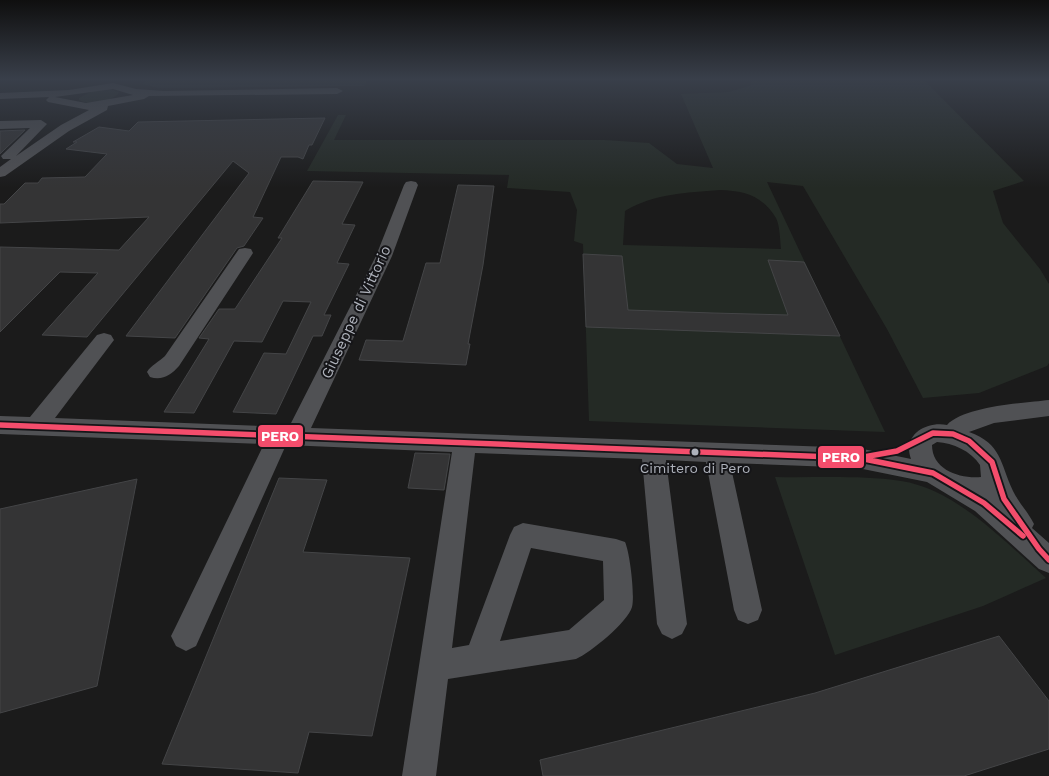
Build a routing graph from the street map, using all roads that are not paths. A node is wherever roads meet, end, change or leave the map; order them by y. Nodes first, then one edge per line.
1 (74, 115) edge
2 (85, 115) edge
3 (0, 125) edge
4 (66, 128) junction
5 (0, 164) edge
6 (0, 173) edge
7 (411, 185) dead end
8 (246, 253) dead end
9 (104, 340) dead end
10 (156, 372) dead end
11 (1049, 408) edge
12 (993, 415) junction
13 (0, 424) edge
14 (36, 426) junction
15 (953, 434) junction
16 (288, 436) junction
17 (921, 441) junction
18 (465, 443) junction
19 (653, 450) junction
20 (716, 453) junction
21 (858, 458) junction
22 (991, 465) junction
23 (943, 478) junction
24 (1044, 554) edge
25 (748, 610) dead end
26 (672, 624) dead end
27 (186, 636) dead end
28 (479, 658) junction
29 (434, 666) junction
30 (419, 776) edge

1 - 4 street
2 - 4 street
3 - 5 street
4 - 6 street
7 - 16 street, Giuseppe di Vittorio
8 - 10 street
9 - 14 street
11 - 12 street
12 - 15 street
12 - 22 street
13 - 14 street
14 - 16 street
15 - 17 street
15 - 22 street
16 - 18 street
16 - 27 street, Giuseppe di Vittorio
17 - 21 street
17 - 23 street
18 - 19 street
18 - 29 street
19 - 20 street
19 - 26 street
20 - 21 street
20 - 25 street
21 - 23 street
22 - 23 street
22 - 24 street
23 - 24 street
28 - 28 street
28 - 29 street
29 - 30 street

